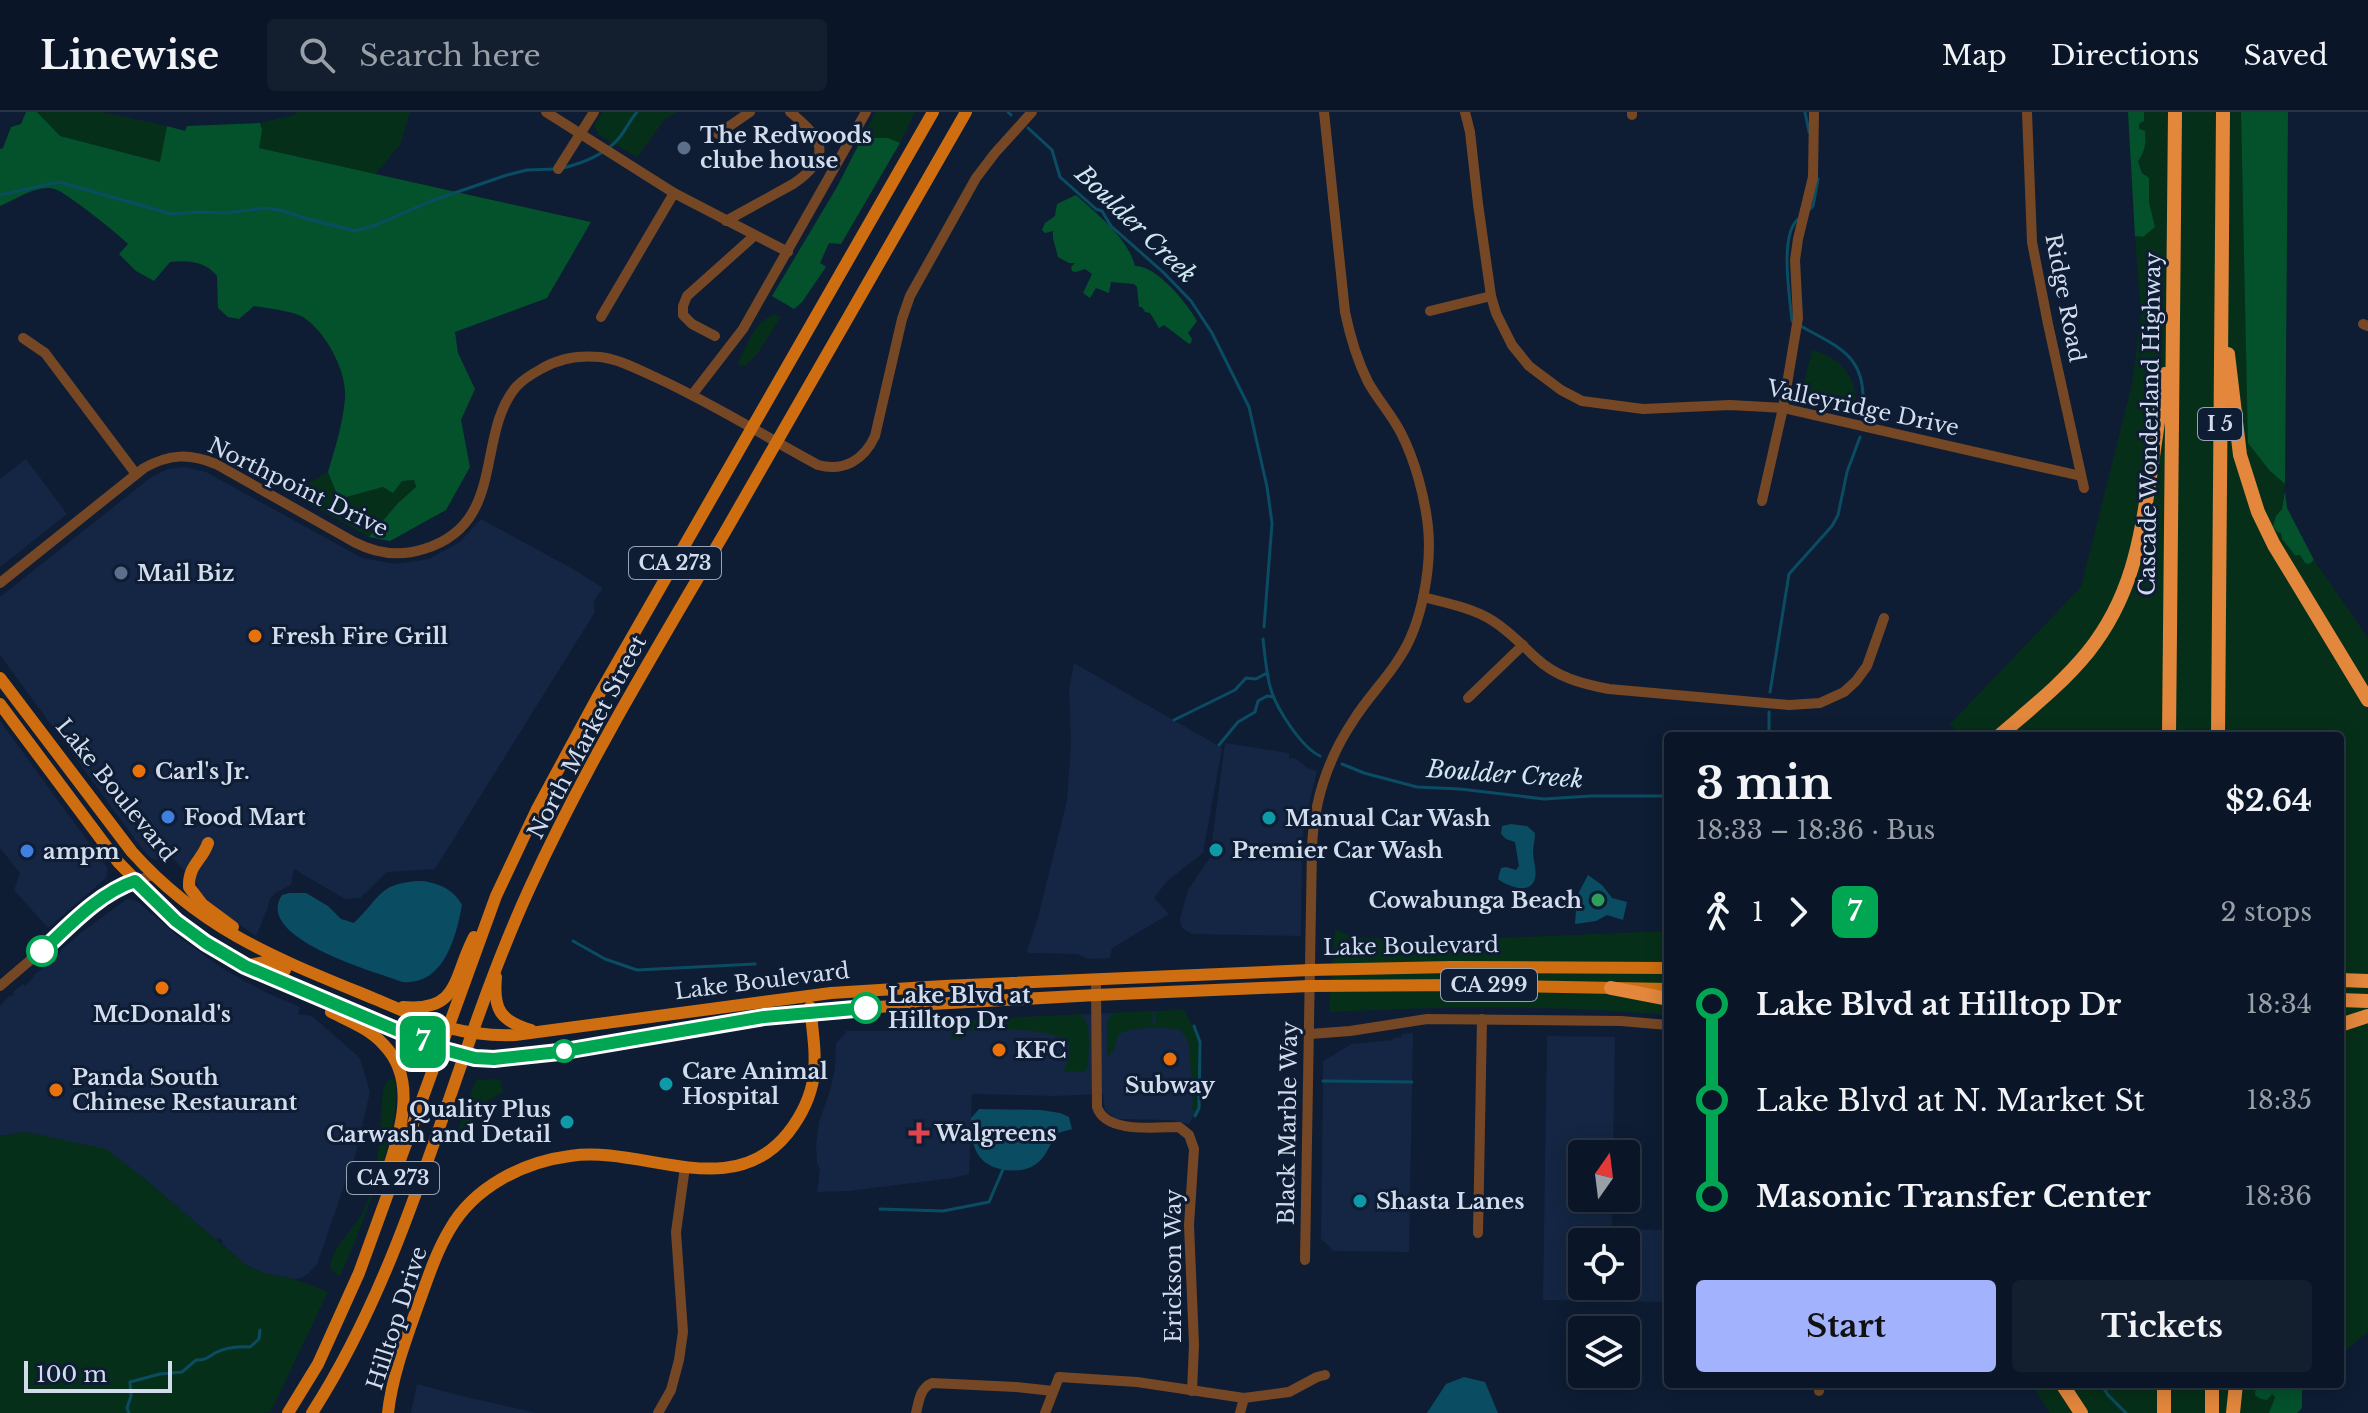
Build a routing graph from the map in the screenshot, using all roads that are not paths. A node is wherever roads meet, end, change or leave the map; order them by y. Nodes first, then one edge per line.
1 (546, 112) edge
2 (594, 112) edge
3 (750, 112) edge
4 (790, 112) edge
5 (866, 112) edge
6 (933, 112) edge
7 (966, 112) edge
8 (1032, 112) edge
9 (1324, 112) edge
10 (1465, 112) edge
11 (1814, 112) edge
12 (2027, 112) edge
13 (2175, 112) edge
14 (2223, 112) edge
15 (718, 134) dead end
16 (581, 135) junction
17 (558, 169) dead end
18 (674, 193) junction
19 (726, 221) junction
20 (754, 236) junction
21 (788, 252) junction
22 (1491, 296) junction
23 (2221, 304) junction
24 (1430, 311) dead end
25 (601, 317) dead end
26 (2172, 322) junction
27 (715, 336) dead end
28 (27, 340) dead end
29 (692, 395) junction
30 (1783, 408) junction
31 (751, 428) junction
32 (777, 442) junction
33 (136, 474) junction
34 (2081, 476) junction
35 (2084, 488) dead end
36 (1762, 501) dead end
37 (0, 583) edge
38 (1423, 597) junction
39 (1884, 618) dead end
40 (1523, 645) junction
41 (0, 678) edge
42 (0, 691) edge
43 (1468, 698) dead end
44 (2368, 700) edge
45 (0, 704) edge
46 (31, 719) junction
47 (2004, 732) edge
48 (2169, 732) edge
49 (2218, 732) edge
50 (24, 736) junction
51 (61, 760) junction
52 (57, 781) junction
53 (104, 817) junction
54 (208, 843) dead end
55 (153, 875) junction
56 (135, 881) junction
57 (496, 896) junction
58 (244, 942) junction
59 (498, 962) junction
60 (245, 966) junction
61 (1664, 968) edge
62 (1310, 970) junction
63 (1096, 979) junction
64 (2344, 980) edge
65 (2368, 981) edge
66 (287, 985) junction
67 (0, 986) edge
68 (1309, 986) junction
69 (345, 987) junction
70 (1611, 988) junction
71 (1664, 989) edge
72 (1096, 995) junction
73 (808, 996) junction
74 (373, 998) junction
75 (1664, 998) edge
76 (2344, 1000) edge
77 (2368, 1001) edge
78 (810, 1012) junction
79 (2368, 1016) edge
80 (1482, 1019) junction
81 (2344, 1024) edge
82 (1664, 1025) edge
83 (448, 1028) junction
84 (538, 1031) junction
85 (471, 1034) junction
86 (1310, 1034) junction
87 (441, 1049) junction
88 (464, 1055) junction
89 (685, 1167) junction
90 (1478, 1233) dead end
91 (1305, 1260) dead end
92 (345, 1307) junction
93 (1325, 1375) dead end
94 (2065, 1388) edge
95 (2164, 1388) edge
96 (2212, 1388) edge
97 (2236, 1388) edge
98 (1053, 1391) junction
99 (1192, 1391) junction
100 (1244, 1398) junction
101 (288, 1413) edge
102 (312, 1413) edge
103 (388, 1413) edge
104 (658, 1413) edge
105 (916, 1413) edge
106 (1045, 1413) edge
107 (1240, 1413) edge
108 (2081, 1413) edge
109 (2164, 1413) edge
110 (2212, 1413) edge
111 (2233, 1413) edge

1 - 16 street
2 - 16 street
3 - 15 street
4 - 19 street
5 - 21 street
6 - 31 main road, North Market Street / CA 273
7 - 32 main road, North Market Street / CA 273
8 - 32 street, Northpoint Drive
9 - 38 street, Black Marble Way
10 - 22 street, Valleyridge Drive
11 - 30 street
12 - 34 street, Ridge Road
13 - 26 highway, Cascade Wonderland Highway / I 5
14 - 23 highway, I 5
16 - 17 street
16 - 18 street
18 - 19 street
18 - 25 street
19 - 20 street
20 - 21 street
20 - 27 street
21 - 29 street
22 - 24 street
22 - 30 street, Valleyridge Drive
23 - 44 highway
23 - 49 highway, I 5
26 - 47 highway
26 - 48 highway, Cascade Wonderland Highway / I 5
28 - 33 street
29 - 31 street, Northpoint Drive
29 - 33 street, Northpoint Drive
30 - 34 street, Valleyridge Drive
30 - 36 street
31 - 32 street, Northpoint Drive
31 - 57 main road, North Market Street / CA 273
32 - 59 main road, North Market Street / CA 273
33 - 37 street, Northpoint Drive
34 - 35 street, Ridge Road
38 - 40 street
38 - 62 street, Black Marble Way
39 - 40 street
40 - 43 street
41 - 46 main road, Lake Boulevard
42 - 46 main road
45 - 50 main road, Lake Boulevard
46 - 51 main road, Lake Boulevard
50 - 51 main road
50 - 52 main road, Lake Boulevard
51 - 53 main road, Lake Boulevard
52 - 53 main road
52 - 56 main road, Lake Boulevard
53 - 55 main road, Lake Boulevard
54 - 58 main road
55 - 56 street
55 - 58 main road, Lake Boulevard
56 - 60 main road, Lake Boulevard
56 - 67 street
57 - 74 main road
57 - 83 main road, North Market Street / CA 273
58 - 69 main road, Lake Boulevard
59 - 84 main road
59 - 85 main road, North Market Street / CA 273
60 - 66 main road, Lake Boulevard
60 - 69 main road
61 - 62 main road, Lake Boulevard / CA 299
62 - 63 main road, Lake Boulevard / CA 299
62 - 68 street, Black Marble Way
63 - 72 street, Erickson Way
63 - 73 main road, Lake Boulevard / CA 299
64 - 65 highway
66 - 87 main road, Lake Boulevard
66 - 92 main road
68 - 70 main road, Lake Boulevard / CA 299
68 - 72 main road, Lake Boulevard / CA 299
68 - 86 street, Black Marble Way
69 - 74 main road, Lake Boulevard
70 - 71 main road, Lake Boulevard / CA 299
70 - 75 highway
72 - 78 main road, Lake Boulevard / CA 299
72 - 99 street, Erickson Way
73 - 78 main road, Hilltop Drive
73 - 84 main road, Lake Boulevard / CA 299
74 - 83 main road, Lake Boulevard
76 - 77 highway
78 - 88 main road, Lake Boulevard / CA 299
78 - 89 main road, Hilltop Drive
79 - 81 highway
80 - 82 street
80 - 86 street
80 - 90 street
83 - 85 main road, Lake Boulevard / CA 299
83 - 87 main road, North Market Street / CA 273
84 - 85 main road, Lake Boulevard / CA 299
85 - 88 main road, North Market Street / CA 273
86 - 91 street, Black Marble Way
87 - 88 main road, Lake Boulevard
87 - 92 main road, North Market Street / CA 273
88 - 102 main road, North Market Street / CA 273
89 - 103 main road, Hilltop Drive
89 - 104 street
92 - 101 main road, North Market Street / CA 273
93 - 100 street
94 - 108 highway
95 - 109 highway
96 - 110 highway
97 - 111 highway
98 - 99 street
98 - 105 street
98 - 106 street
99 - 100 street
100 - 107 street

